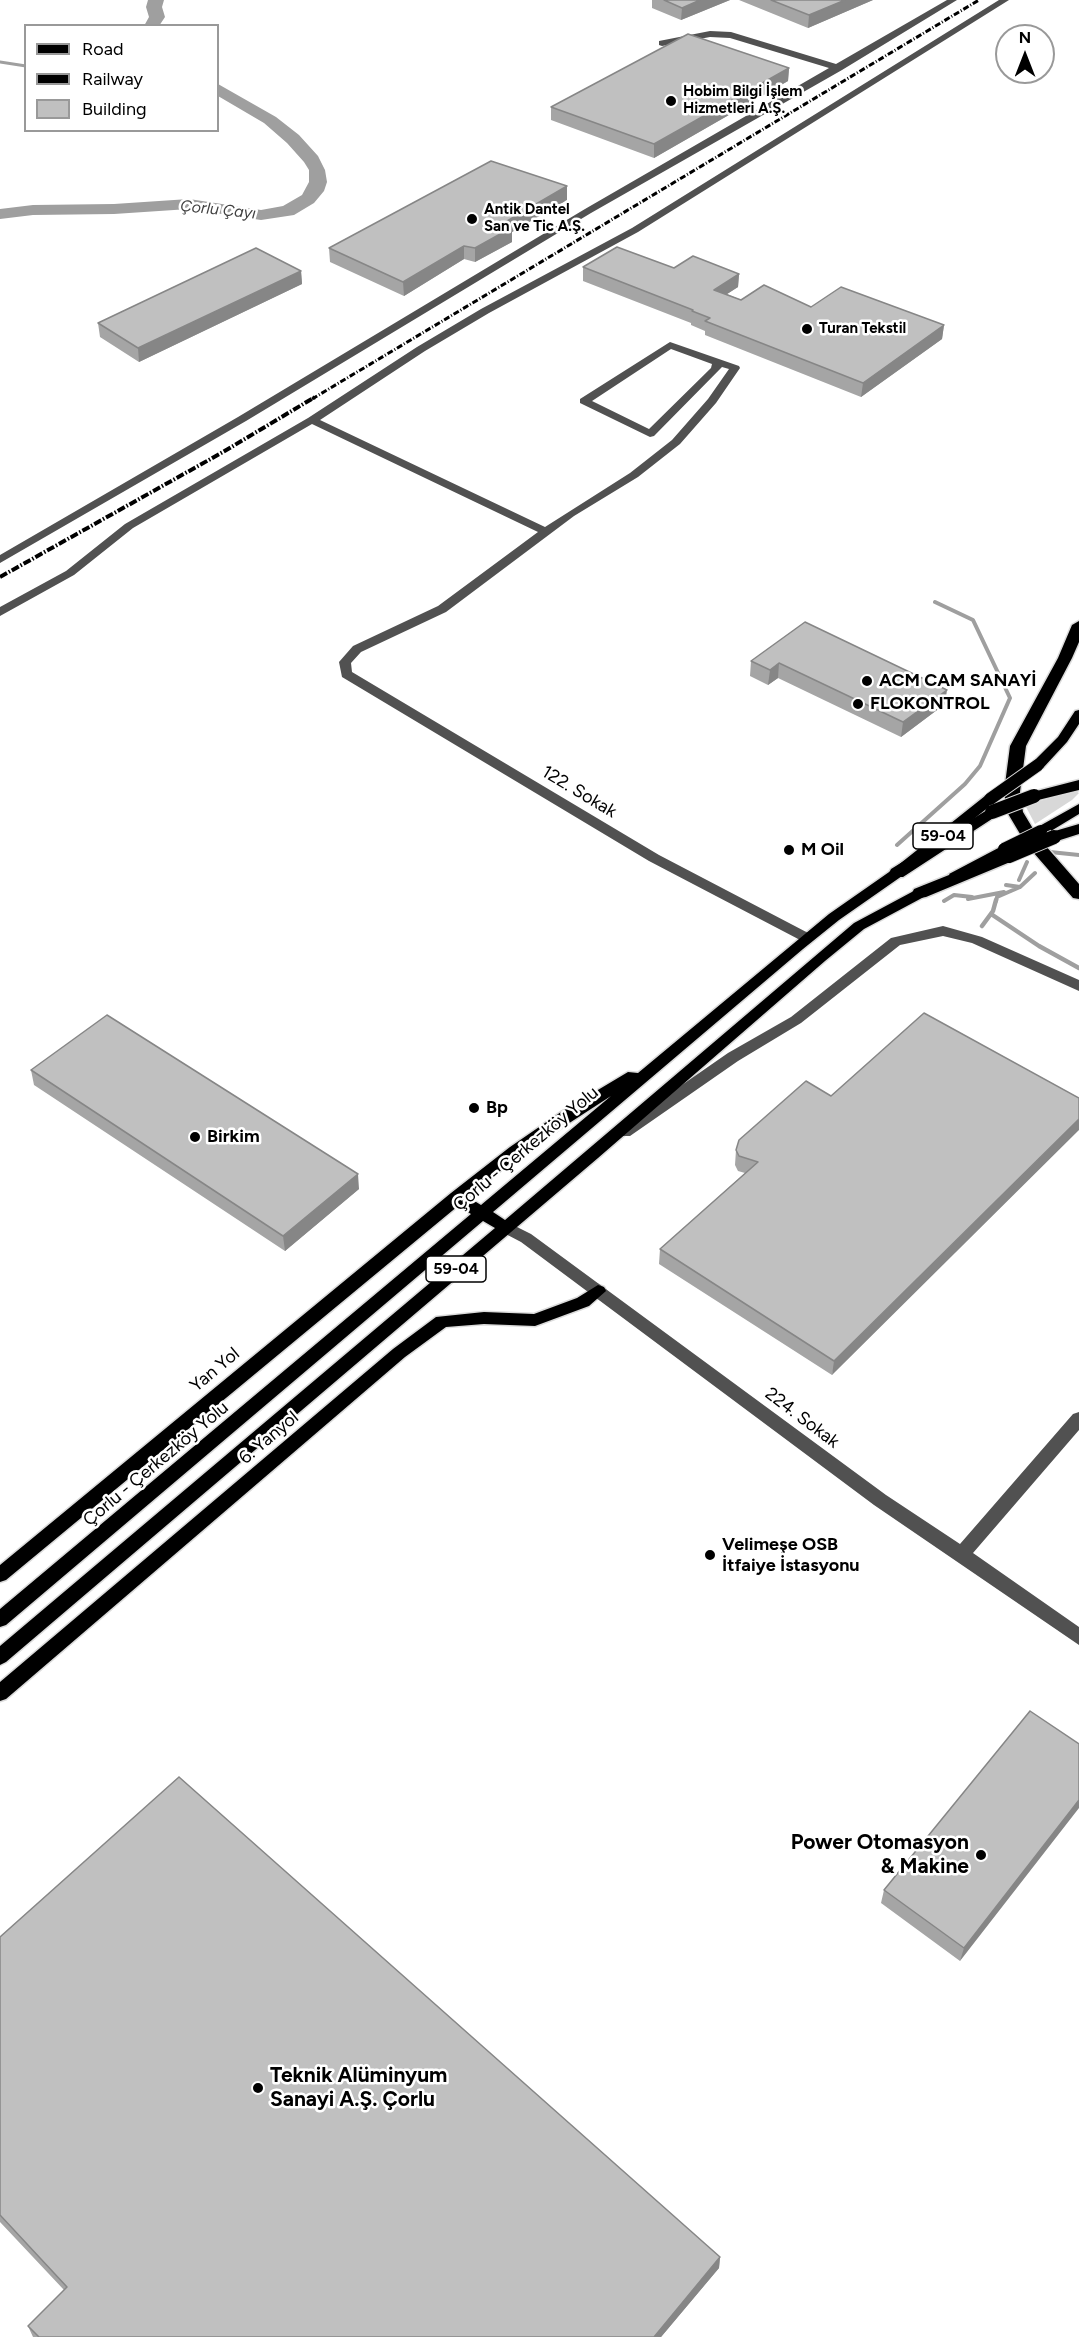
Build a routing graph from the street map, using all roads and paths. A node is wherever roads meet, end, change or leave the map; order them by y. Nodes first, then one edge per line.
1 (953, 0) edge
2 (1005, 0) edge
3 (662, 43) dead end
4 (839, 68) junction
5 (717, 362) junction
6 (312, 420) junction
7 (546, 532) junction
8 (0, 560) edge
9 (0, 612) edge
10 (1079, 625) edge
11 (1079, 714) edge
12 (1079, 785) edge
13 (991, 806) junction
14 (1079, 808) edge
15 (1079, 829) edge
16 (1047, 834) junction
17 (897, 873) joint
18 (920, 893) joint
19 (1079, 894) edge
20 (807, 938) junction
21 (1079, 986) edge
22 (670, 1055) junction
23 (593, 1154) junction
24 (456, 1197) junction
25 (482, 1212) junction
26 (505, 1227) junction
27 (598, 1291) junction
28 (1079, 1419) edge
29 (962, 1554) junction
30 (0, 1575) edge
31 (0, 1620) edge
32 (1079, 1637) edge
33 (0, 1657) edge
34 (0, 1693) edge

1 - 4 street
2 - 6 street
3 - 4 street
4 - 8 street
5 - 5 street
5 - 7 street
6 - 7 street
6 - 9 street
7 - 20 street, 122. Sokak
10 - 19 highway
11 - 13 main road, bridge
12 - 13 highway, bridge
13 - 17 highway
14 - 16 main road
15 - 16 highway
16 - 18 highway, bridge
17 - 20 main road, Çorlu - Çerkezköy Yolu / 59-04
18 - 23 main road, 59-04
20 - 22 main road, Çorlu - Çerkezköy Yolu / 59-04
21 - 23 street
22 - 24 main road, Yan Yol
22 - 25 main road, Çorlu - Çerkezköy Yolu / 59-04
23 - 26 main road, 59-04
24 - 25 main road
24 - 30 main road, Yan Yol
25 - 26 main road
25 - 31 main road, Çorlu - Çerkezköy Yolu / 59-04
26 - 27 street, 224. Sokak
26 - 33 main road, 59-04
27 - 29 street, 224. Sokak
27 - 34 main road, 6. Yanyol
28 - 29 street
29 - 32 street, 224. Sokak

